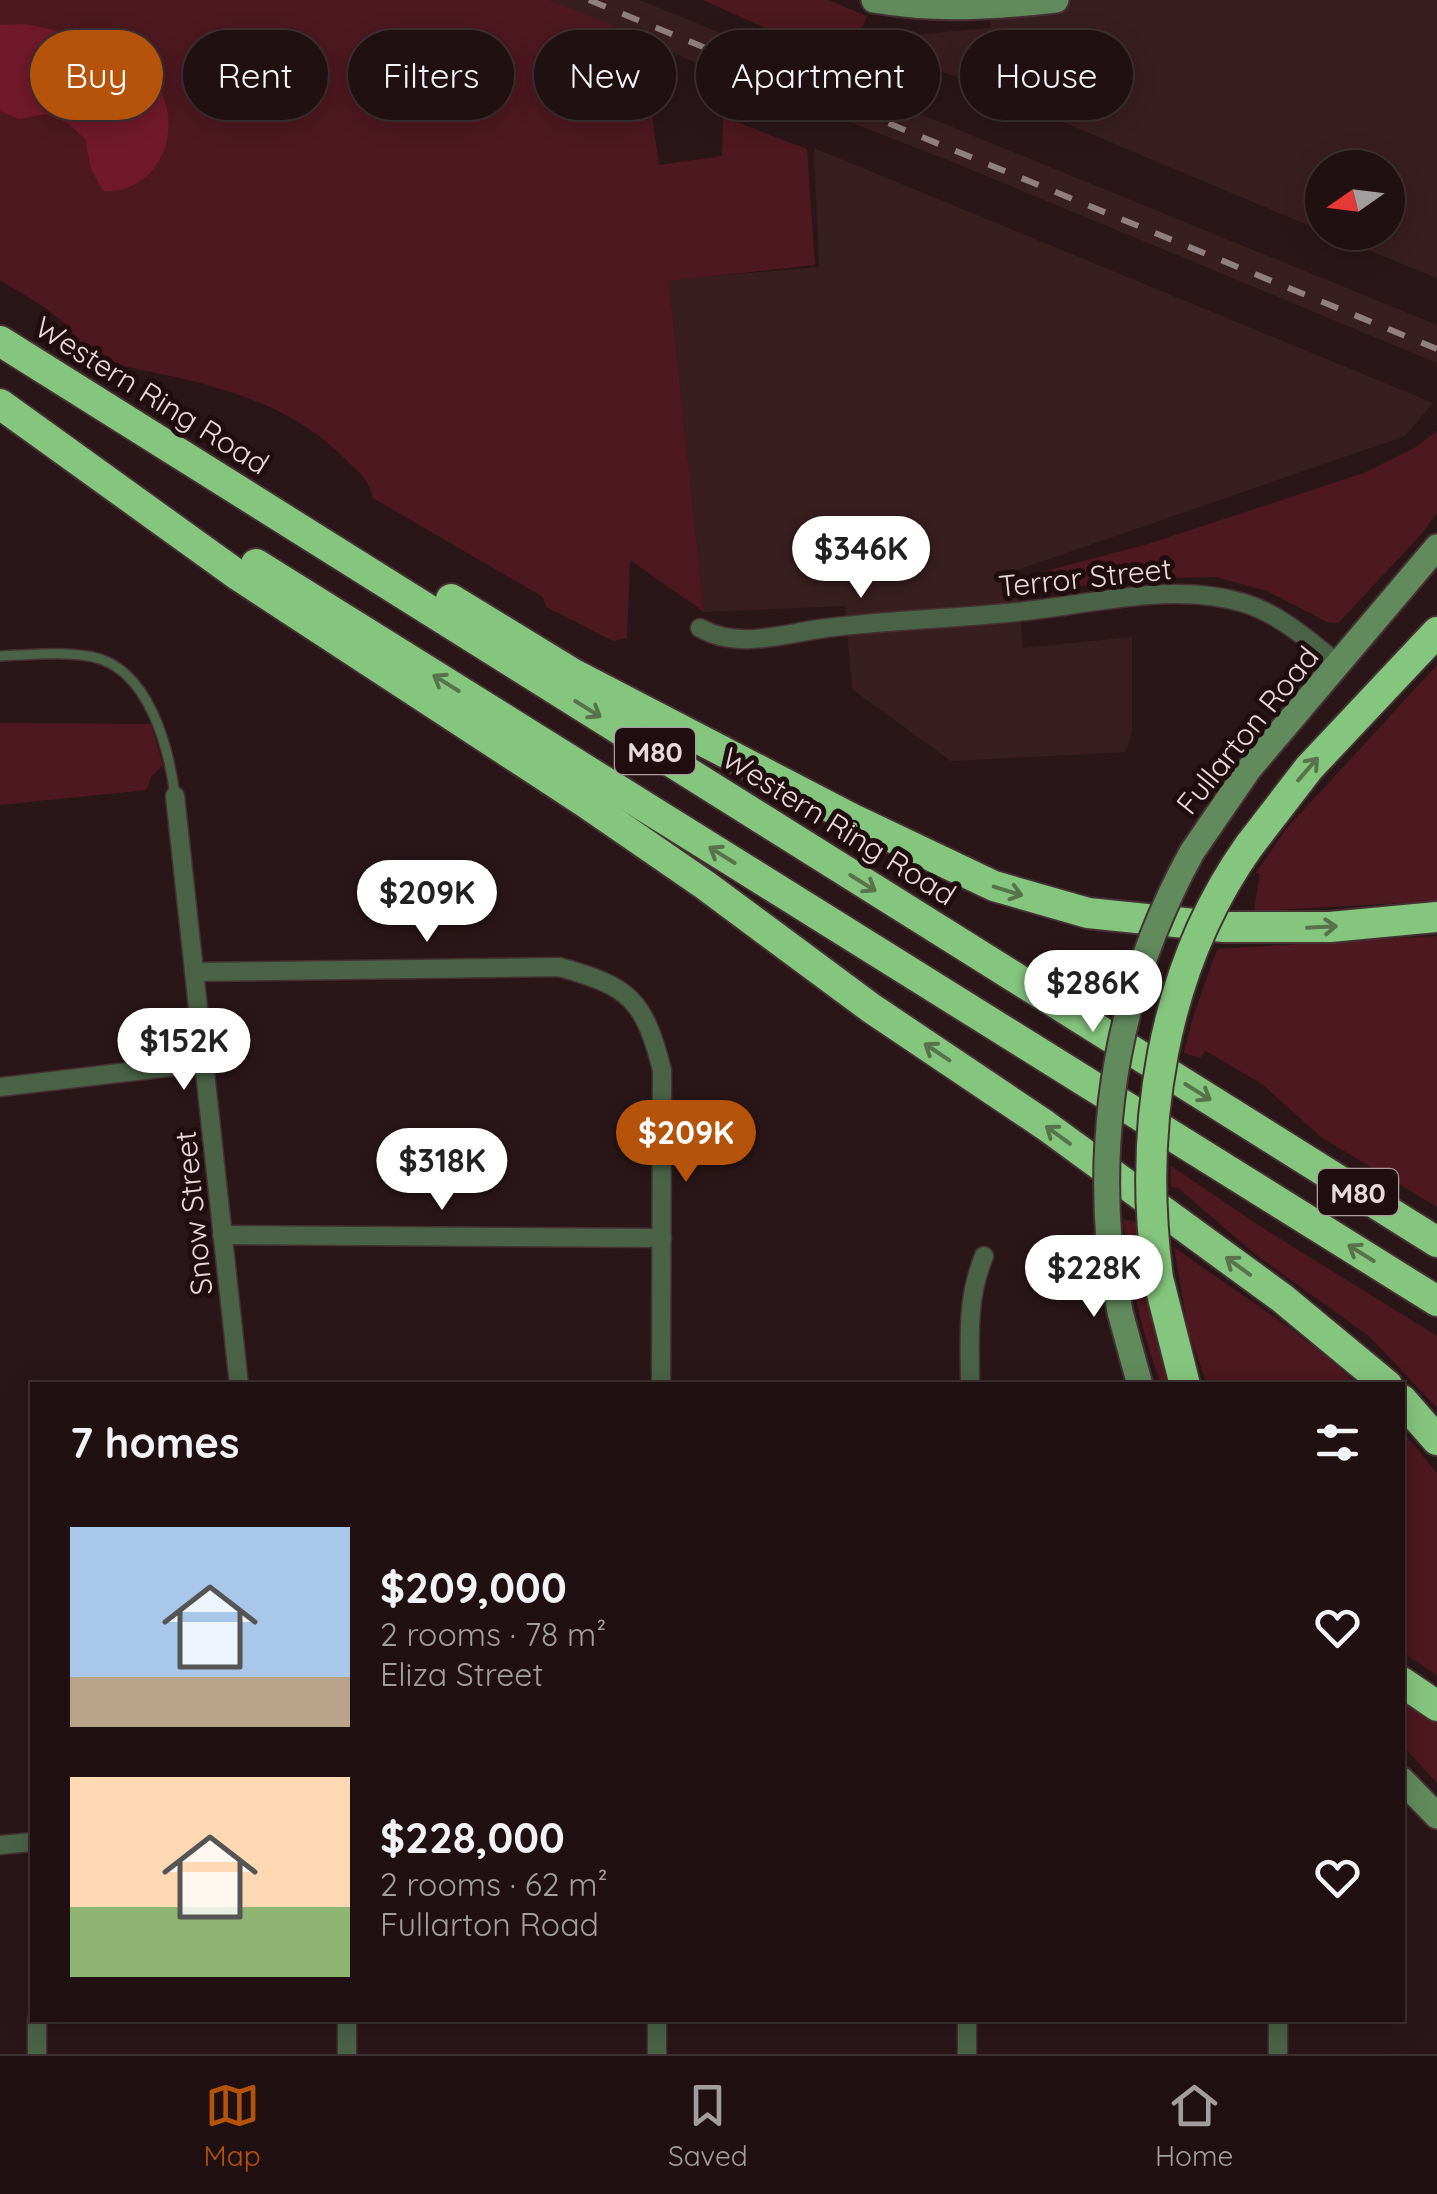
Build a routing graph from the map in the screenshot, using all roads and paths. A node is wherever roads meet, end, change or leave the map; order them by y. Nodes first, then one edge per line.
1 (874, 0) edge
2 (962, 0) edge
3 (1056, 0) edge
4 (998, 3) edge
5 (0, 341) edge
6 (31, 360) junction
7 (0, 403) edge
8 (1437, 547) edge
9 (700, 628) dead end
10 (1437, 632) edge
11 (0, 656) edge
12 (1340, 665) junction
13 (175, 796) joint
14 (1437, 917) edge
15 (194, 972) junction
16 (204, 1063) junction
17 (0, 1087) edge
18 (222, 1235) junction
19 (662, 1238) junction
20 (1437, 1242) edge
21 (984, 1256) dead end
22 (1437, 1301) edge
23 (239, 1382) edge
24 (661, 1382) edge
25 (970, 1382) edge
26 (1139, 1382) edge
27 (1184, 1382) edge
28 (1383, 1382) edge
29 (1405, 1403) edge
30 (1437, 1440) edge
31 (1405, 1684) edge
32 (1437, 1706) edge
33 (1405, 1783) edge
34 (1437, 1816) edge
35 (30, 1842) edge
36 (0, 1845) edge
37 (37, 2022) edge
38 (348, 2022) edge
39 (658, 2022) edge
40 (967, 2022) edge
41 (1278, 2022) edge
42 (37, 2054) edge
43 (347, 2054) edge
44 (657, 2054) edge
45 (966, 2054) edge
46 (1278, 2054) edge

1 - 4 main road
2 - 4 main road
3 - 4 main road
5 - 6 highway, Western Ring Road / M80
6 -> 14 highway
6 -> 20 highway, Western Ring Road / M80
22 -> 7 highway, M80
28 -> 7 highway
8 - 12 main road, Fullarton Road
9 - 12 street, Terror Street
27 -> 10 highway, bridge
11 - 13 lane
12 - 26 main road, Fullarton Road, bridge
13 - 15 street, Snow Street
15 - 16 street, Snow Street
15 - 19 street
16 - 17 street
16 - 18 street, Snow Street
18 - 19 street
18 - 23 street, Snow Street
19 - 24 street
21 - 25 street
29 - 30 highway
31 - 32 highway
33 - 34 main road
35 - 36 street
37 - 42 street
38 - 43 street
39 - 44 street
40 - 45 street
41 - 46 street

